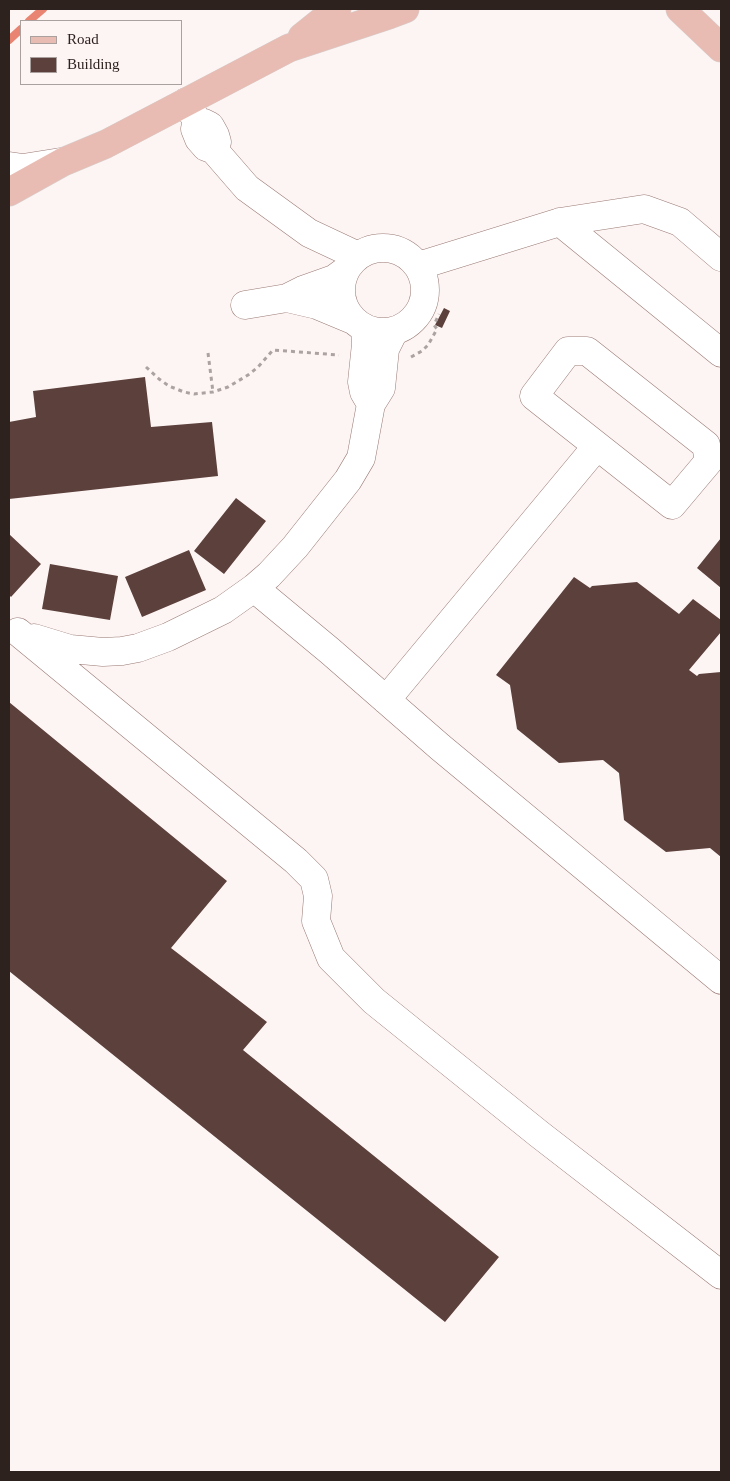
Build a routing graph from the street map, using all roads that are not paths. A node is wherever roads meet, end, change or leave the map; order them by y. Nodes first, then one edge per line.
1 (337, 9) edge
2 (405, 9) edge
3 (680, 10) edge
4 (289, 48) junction
5 (721, 48) edge
6 (191, 111) junction
7 (63, 162) junction
8 (9, 166) edge
9 (9, 176) edge
10 (9, 192) edge
11 (560, 222) junction
12 (721, 257) edge
13 (352, 263) junction
14 (418, 266) junction
15 (287, 298) junction
16 (245, 305) dead end
17 (359, 324) junction
18 (394, 331) junction
19 (721, 353) edge
20 (371, 404) junction
21 (597, 446) junction
22 (254, 588) junction
23 (14, 630) edge
24 (386, 700) junction
25 (721, 980) edge
26 (721, 1275) edge

1 - 4 main road
2 - 4 main road
3 - 5 main road
4 - 6 main road
6 - 7 main road
6 - 13 lane
7 - 8 lane
7 - 9 main road
7 - 10 main road
11 - 12 lane
11 - 14 lane
11 - 19 lane
13 - 14 lane
13 - 15 lane
13 - 17 lane
14 - 18 lane
15 - 16 lane
15 - 17 lane
17 - 18 lane
17 - 20 lane
18 - 20 lane
20 - 22 lane
21 - 21 lane
21 - 24 lane
22 - 23 lane
22 - 24 lane
23 - 26 lane
24 - 25 lane

